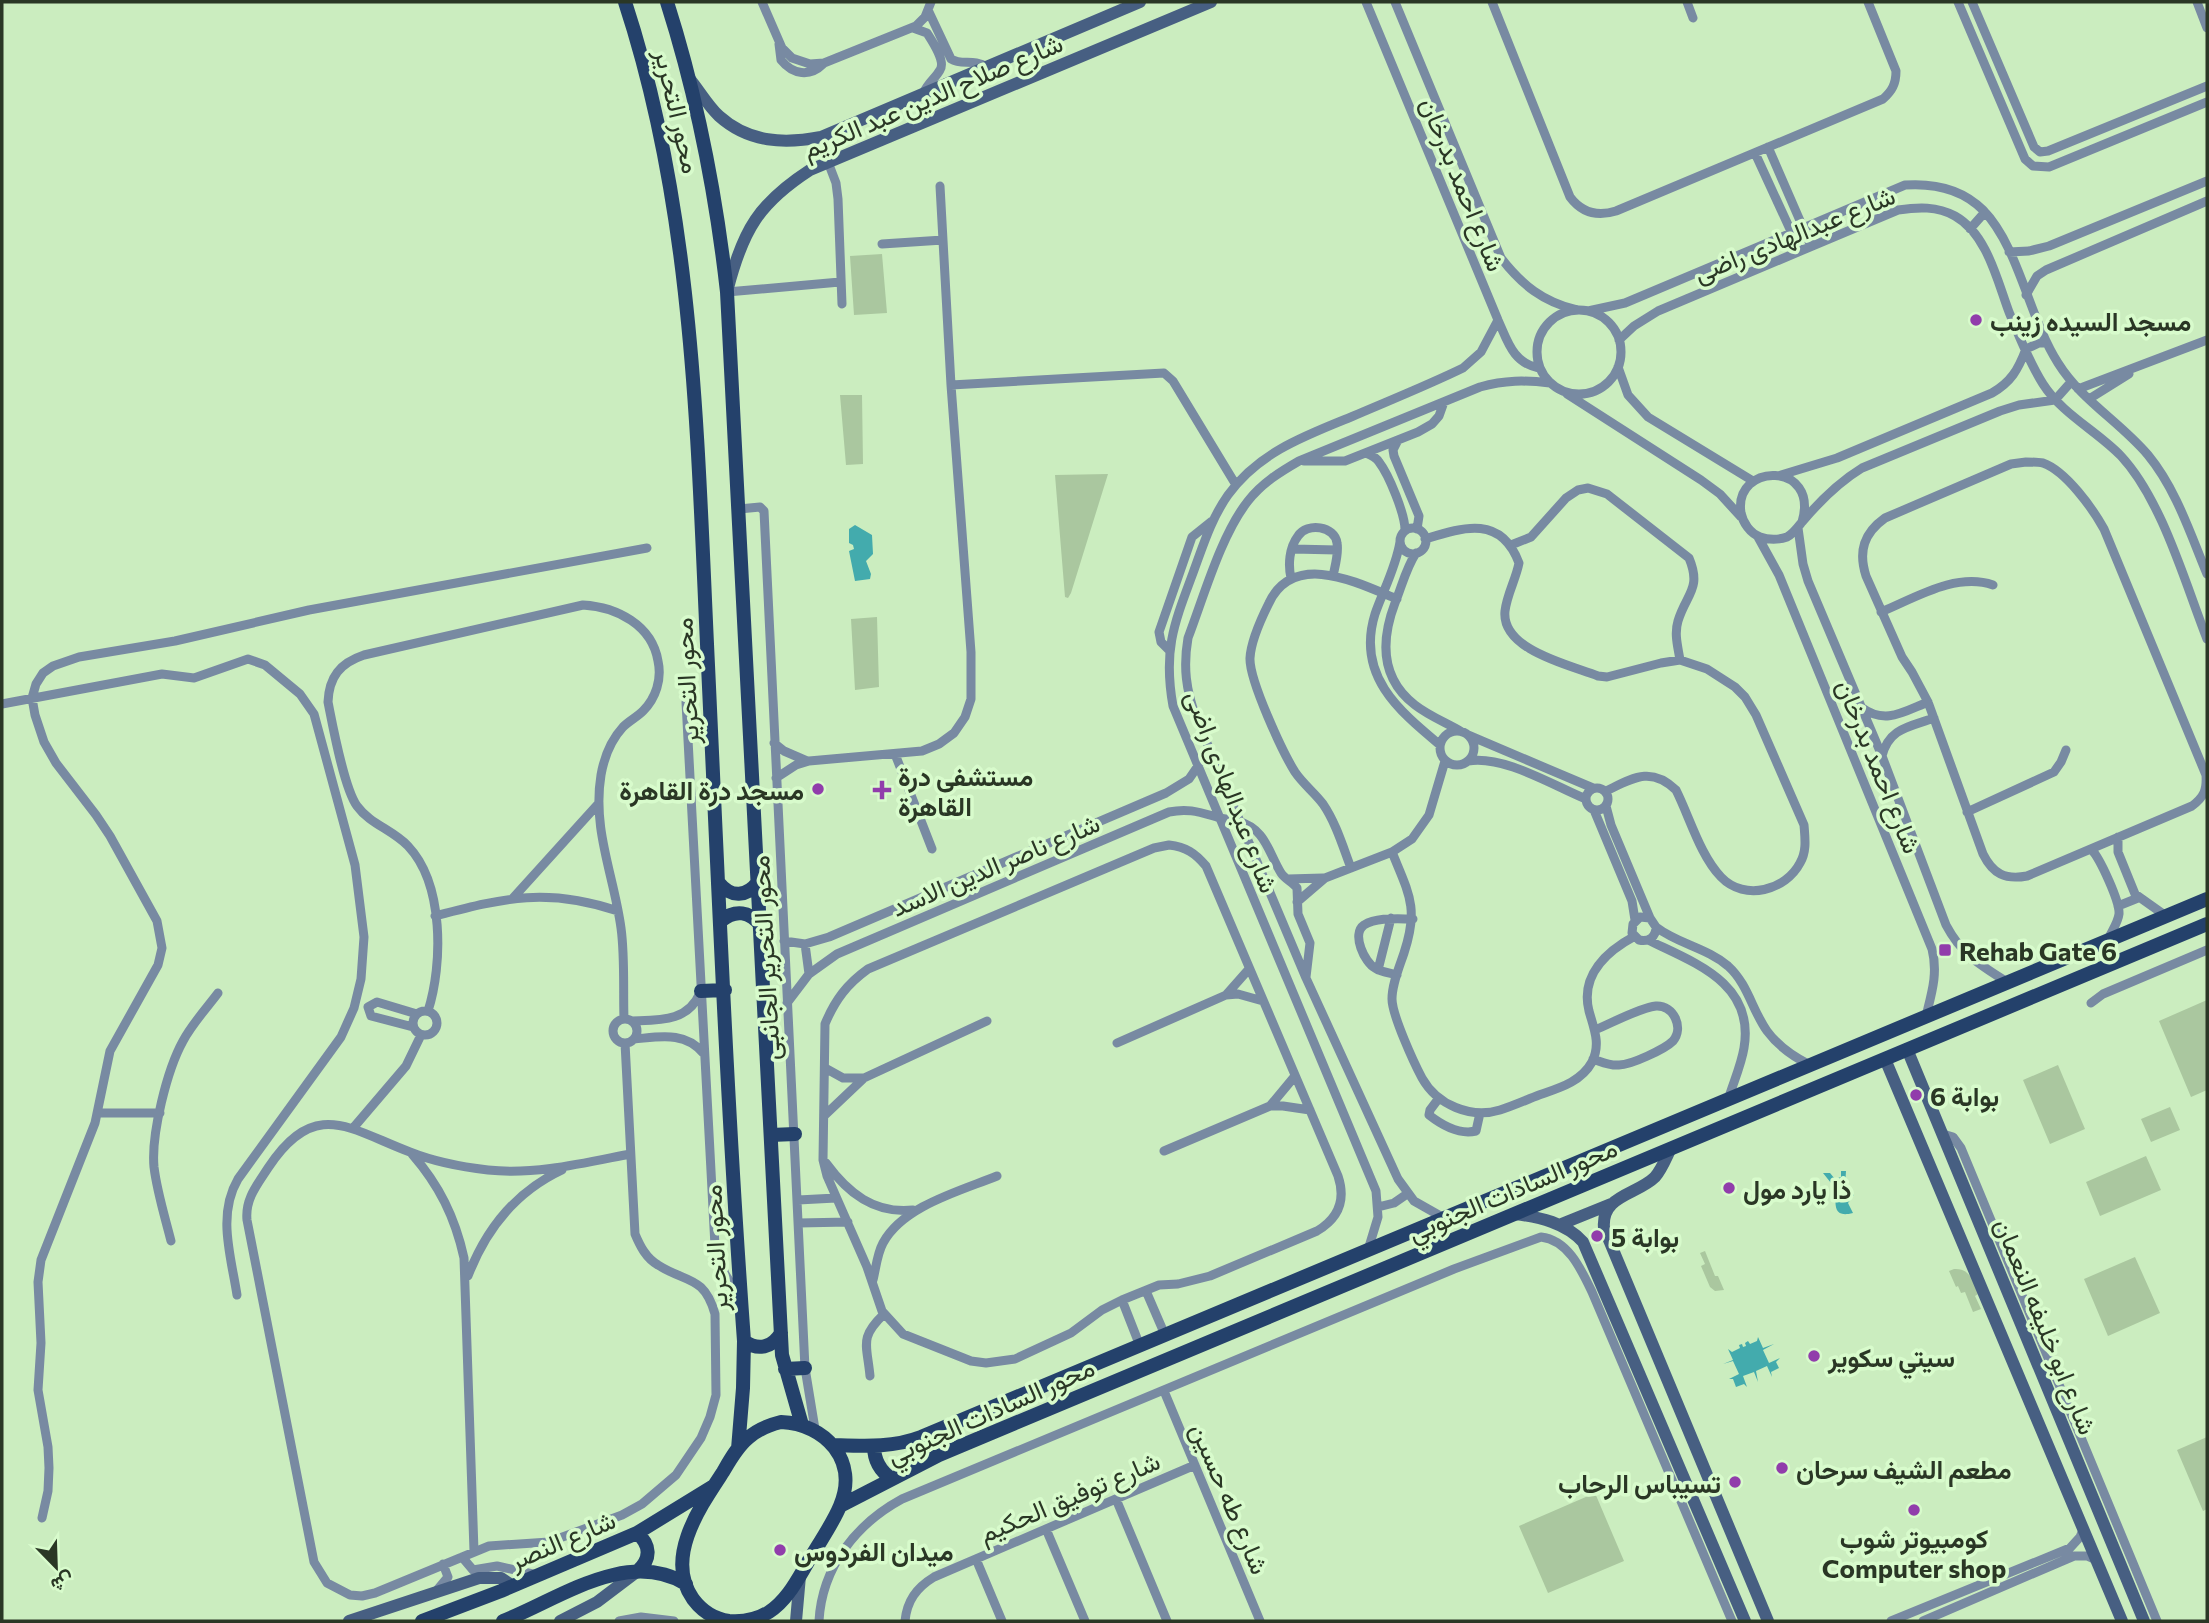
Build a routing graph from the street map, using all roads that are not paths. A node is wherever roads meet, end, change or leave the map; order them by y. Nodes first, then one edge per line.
1 (625, 2) edge
2 (667, 2) edge
3 (762, 2) edge
4 (1140, 2) edge
5 (1211, 2) edge
6 (1366, 2) edge
7 (1395, 2) edge
8 (1492, 2) edge
9 (1687, 2) edge
10 (1868, 2) edge
11 (1958, 2) edge
12 (1972, 2) edge
13 (2197, 2) edge
14 (1194, 5) edge
15 (929, 6) edge
16 (1693, 18) dead end
17 (2207, 27) edge
18 (911, 28) junction
19 (946, 61) junction
20 (987, 67) junction
21 (687, 75) junction
22 (2207, 86) edge
23 (923, 94) junction
24 (2207, 102) edge
25 (2145, 111) junction
26 (2120, 122) junction
27 (2151, 125) junction
28 (2126, 136) junction
29 (1768, 147) junction
30 (1755, 153) junction
31 (828, 162) junction
32 (2207, 181) edge
33 (940, 186) dead end
34 (2207, 201) edge
35 (1984, 212) junction
36 (1803, 227) junction
37 (1970, 229) junction
38 (1791, 232) junction
39 (943, 240) junction
40 (883, 244) dead end
41 (1811, 246) junction
42 (1800, 251) junction
43 (2009, 252) junction
44 (840, 282) junction
45 (727, 292) junction
46 (2026, 295) junction
47 (842, 304) dead end
48 (1577, 310) junction
49 (1588, 311) junction
50 (1497, 320) junction
51 (1619, 340) junction
52 (2207, 340) edge
53 (2046, 343) junction
54 (2026, 349) junction
55 (1618, 367) junction
56 (1539, 368) junction
57 (2136, 369) junction
58 (1550, 383) junction
59 (951, 385) junction
60 (2074, 386) junction
61 (1560, 390) junction
62 (2056, 400) junction
63 (2089, 400) junction
64 (1444, 402) junction
65 (1398, 440) junction
66 (1366, 453) junction
67 (1299, 461) junction
68 (1779, 475) junction
69 (1753, 481) junction
70 (1236, 485) junction
71 (739, 509) junction
72 (1741, 517) junction
73 (1800, 525) junction
74 (1418, 528) junction
75 (1405, 530) junction
76 (1758, 537) junction
77 (1425, 539) junction
78 (1400, 542) junction
79 (1511, 545) junction
80 (647, 548) dead end
81 (1293, 549) junction
82 (1337, 550) junction
83 (1416, 553) junction
84 (2207, 574) edge
85 (1333, 576) junction
86 (1292, 578) junction
87 (1993, 584) dead end
88 (1383, 593) junction
89 (1397, 599) junction
90 (1881, 612) junction
91 (2207, 639) edge
92 (1680, 660) junction
93 (32, 698) junction
94 (686, 702) dead end
95 (1928, 702) junction
96 (2, 704) edge
97 (1861, 707) junction
98 (1934, 718) junction
99 (1465, 733) junction
100 (774, 743) junction
101 (1440, 745) junction
102 (1209, 750) junction
103 (2066, 750) dead end
104 (895, 754) junction
105 (1882, 756) junction
106 (808, 761) junction
107 (1446, 761) junction
108 (1468, 761) junction
109 (1198, 767) junction
110 (776, 778) junction
111 (1593, 788) junction
112 (1606, 791) junction
113 (1586, 799) junction
114 (599, 803) junction
115 (1606, 806) junction
116 (1594, 810) junction
117 (1968, 812) junction
118 (1218, 818) junction
119 (1240, 821) junction
120 (2118, 837) junction
121 (932, 849) dead end
122 (2091, 849) junction
123 (1392, 852) junction
124 (2118, 852) junction
125 (2099, 860) junction
126 (1351, 868) junction
127 (1325, 878) junction
128 (1287, 879) junction
129 (719, 883) junction
130 (758, 883) junction
131 (513, 898) junction
132 (2138, 898) junction
133 (2207, 899) edge
134 (1297, 902) junction
135 (2118, 906) junction
136 (618, 911) junction
137 (435, 916) junction
138 (2166, 916) junction
139 (1391, 918) junction
140 (1413, 919) junction
141 (1635, 920) junction
142 (721, 921) junction
143 (1653, 923) junction
144 (2207, 924) edge
145 (761, 926) junction
146 (1635, 936) junction
147 (1648, 940) junction
148 (784, 941) junction
149 (2107, 941) junction
150 (805, 944) junction
151 (2207, 950) edge
152 (1249, 969) junction
153 (1378, 970) junction
154 (809, 974) junction
155 (1396, 975) junction
156 (1306, 978) junction
157 (2007, 982) junction
158 (724, 990) junction
159 (701, 991) junction
160 (218, 993) dead end
161 (1226, 995) junction
162 (1751, 999) junction
163 (1263, 1001) junction
164 (787, 1003) junction
165 (2091, 1003) dead end
166 (1738, 1004) junction
167 (428, 1011) junction
168 (417, 1014) junction
169 (1926, 1016) junction
170 (628, 1020) junction
171 (987, 1021) dead end
172 (1761, 1021) junction
173 (413, 1027) junction
174 (1746, 1027) junction
175 (1595, 1030) junction
176 (421, 1035) junction
177 (630, 1041) junction
178 (1117, 1043) dead end
179 (1911, 1048) junction
180 (704, 1054) junction
181 (1593, 1059) junction
182 (1883, 1060) junction
183 (1810, 1065) junction
184 (825, 1068) junction
185 (1296, 1076) junction
186 (864, 1078) junction
187 (1439, 1098) junction
188 (1727, 1100) junction
189 (1270, 1107) junction
190 (1310, 1110) junction
191 (98, 1113) junction
192 (160, 1113) junction
193 (1480, 1113) junction
194 (825, 1115) junction
195 (1937, 1120) junction
196 (354, 1127) junction
197 (1915, 1129) junction
198 (1942, 1133) junction
199 (795, 1134) junction
200 (771, 1135) junction
201 (1922, 1144) junction
202 (1671, 1148) junction
203 (1164, 1151) dead end
204 (411, 1152) junction
205 (630, 1154) junction
206 (823, 1160) junction
207 (571, 1166) junction
208 (997, 1176) dead end
209 (1407, 1194) junction
210 (857, 1197) junction
211 (798, 1200) junction
212 (838, 1202) junction
213 (1611, 1204) junction
214 (1378, 1207) junction
215 (885, 1209) junction
216 (918, 1209) junction
217 (1515, 1214) junction
218 (1444, 1218) junction
219 (848, 1222) junction
220 (799, 1223) junction
221 (1559, 1225) junction
222 (1605, 1233) junction
223 (888, 1234) junction
224 (171, 1241) dead end
225 (1583, 1242) junction
226 (881, 1246) junction
227 (860, 1250) junction
228 (1368, 1250) junction
229 (1618, 1264) junction
230 (1597, 1273) junction
231 (466, 1281) junction
232 (872, 1282) junction
233 (1146, 1291) junction
234 (237, 1295) dead end
235 (741, 1300) junction
236 (1122, 1300) junction
237 (884, 1314) junction
238 (1612, 1322) junction
239 (781, 1333) junction
240 (1165, 1335) junction
241 (744, 1341) junction
242 (1140, 1346) junction
243 (805, 1368) junction
244 (785, 1369) junction
245 (870, 1376) dead end
246 (1164, 1391) junction
247 (808, 1427) junction
248 (833, 1445) junction
249 (2071, 1445) junction
250 (874, 1446) junction
251 (738, 1449) junction
252 (2051, 1453) junction
253 (1195, 1465) junction
254 (892, 1479) junction
255 (714, 1486) junction
256 (1116, 1499) junction
257 (840, 1506) junction
258 (42, 1518) dead end
259 (1046, 1529) junction
260 (2083, 1530) junction
261 (637, 1533) junction
262 (474, 1551) junction
263 (462, 1557) junction
264 (976, 1559) junction
265 (2096, 1560) junction
266 (443, 1564) junction
267 (1745, 1565) junction
268 (638, 1571) junction
269 (1724, 1573) junction
270 (800, 1574) junction
271 (538, 1576) junction
272 (686, 1584) junction
273 (513, 1586) junction
274 (1755, 1589) junction
275 (433, 1593) junction
276 (1734, 1597) junction
277 (718, 1620) edge
278 (349, 1621) edge
279 (422, 1621) edge
280 (503, 1621) edge
281 (560, 1621) edge
282 (619, 1621) edge
283 (674, 1621) edge
284 (796, 1621) edge
285 (819, 1621) edge
286 (905, 1621) edge
287 (1002, 1621) edge
288 (1085, 1621) edge
289 (1167, 1621) edge
290 (1260, 1621) edge
291 (1732, 1621) edge
292 (1745, 1621) edge
293 (1768, 1621) edge
294 (1891, 1621) edge
295 (1923, 1621) edge
296 (2122, 1621) edge
297 (2144, 1621) edge
298 (2157, 1621) edge

1 - 129 main road, محور التحرير
2 - 21 main road, محور التحرير
3 - 18 street
4 - 20 street, شارع صلاح الدين عبد الكريم
5 - 14 street, شارع صلاح الدين عبد الكريم
6 - 50 street, شارع احمد بدرخان
7 - 48 street, شارع احمد بدرخان
8 - 30 street
9 - 16 street
10 - 29 street
11 - 28 street
12 - 26 street
13 - 17 street
14 - 31 street, شارع صلاح الدين عبد الكريم
15 - 18 street
15 - 19 street
18 - 19 street
19 - 20 street
19 - 23 street
20 - 23 street, شارع صلاح الدين عبد الكريم
21 - 23 street, شارع صلاح الدين عبد الكريم
21 - 45 main road, محور التحرير
22 - 25 street
24 - 27 street
25 - 26 street
25 - 27 street
26 - 28 street
27 - 28 street
29 - 30 street
29 - 36 street
30 - 38 street
31 - 44 street
31 - 45 street, شارع صلاح الدين عبد الكريم
32 - 43 street
33 - 39 street
34 - 46 street
35 - 36 street, شارع عبدالهادى راضى
35 - 37 street
35 - 43 street, شارع عبدالهادى راضى
36 - 38 street, شارع عبدالهادى راضى
36 - 41 street
37 - 41 street, شارع عبدالهادى راضى
37 - 54 street, شارع عبدالهادى راضى
38 - 42 street
38 - 49 street, شارع عبدالهادى راضى
39 - 40 street
39 - 59 street
41 - 42 street, شارع عبدالهادى راضى
42 - 51 street, شارع عبدالهادى راضى
43 - 46 street, شارع عبدالهادى راضى
44 - 45 street
44 - 47 street
45 - 71 main road, محور التحرير
46 - 53 street, شارع عبدالهادى راضى
48 - 49 street
48 - 56 street
49 - 51 street
50 - 56 street, شارع احمد بدرخان
50 - 70 street, شارع عبدالهادى راضى
51 - 55 street
52 - 57 street
53 - 54 street
53 - 60 street, شارع عبدالهادى راضى
54 - 62 street, شارع عبدالهادى راضى
54 - 68 street
55 - 61 street
55 - 69 street
56 - 58 street
57 - 60 street
57 - 63 street
58 - 61 street
58 - 64 street, شارع عبدالهادى راضى
59 - 70 street
59 - 104 street
60 - 62 street
60 - 63 street, شارع عبدالهادى راضى
61 - 72 street
62 - 73 street
62 - 91 street, شارع عبدالهادى راضى
63 - 84 street, شارع عبدالهادى راضى
64 - 65 street
64 - 67 street, شارع عبدالهادى راضى
65 - 66 street
65 - 74 street
66 - 67 street
66 - 75 street
67 - 102 street, شارع عبدالهادى راضى
68 - 69 street
68 - 73 street
69 - 72 street
70 - 109 street, شارع عبدالهادى راضى
71 - 100 street, محور التحرير الجانبى
71 - 130 main road, محور التحرير
72 - 76 street
73 - 76 street
73 - 97 street, شارع احمد بدرخان
74 - 75 street
74 - 77 street
75 - 78 street
76 - 169 street, شارع احمد بدرخان
77 - 79 street
77 - 83 street
78 - 83 street
78 - 88 street
79 - 92 street
79 - 92 street
80 - 93 street
81 - 82 street
81 - 82 street
81 - 86 street
82 - 85 street
83 - 89 street
85 - 86 street
85 - 88 street
86 - 126 street
87 - 90 street
88 - 89 street
88 - 101 street
89 - 99 street
90 - 95 street
90 - 120 street
92 - 112 street
93 - 96 street
93 - 191 street
93 - 234 street
94 - 159 street
95 - 97 street
95 - 98 street
97 - 105 street, شارع احمد بدرخان
98 - 105 street
98 - 117 street
99 - 101 street
99 - 108 street
99 - 111 street
100 - 106 street
100 - 110 street, محور التحرير الجانبى
101 - 107 street
102 - 109 street, شارع ناصر الدين الاسد
102 - 119 street, شارع عبدالهادى راضى
103 - 117 street
104 - 106 street
104 - 121 street
105 - 157 street, شارع احمد بدرخان
106 - 110 street
107 - 108 street
107 - 123 street
108 - 113 street
109 - 118 street, شارع عبدالهادى راضى
109 - 150 street, شارع ناصر الدين الاسد
110 - 148 street, محور التحرير الجانبى
111 - 112 street
111 - 113 street
112 - 115 street
113 - 116 street
114 - 131 street
114 - 136 street
114 - 137 street
115 - 116 street
115 - 143 street
116 - 141 street
117 - 122 street
118 - 119 street, شارع ناصر الدين الاسد
118 - 154 street, شارع ناصر الدين الاسد
118 - 214 street, شارع عبدالهادى راضى
119 - 128 street
119 - 156 street, شارع عبدالهادى راضى
120 - 122 street
120 - 124 street
122 - 125 street
123 - 126 street
123 - 140 street
124 - 125 street
124 - 132 street
125 - 135 street
126 - 127 street
127 - 128 street
127 - 134 street
128 - 134 street
129 - 130 main road
129 - 142 main road, محور التحرير
130 - 145 main road, محور التحرير
131 - 136 street
131 - 137 street
132 - 135 street
132 - 138 street
133 - 138 main road, محور السادات الجنوبي
134 - 156 street
135 - 149 street
136 - 170 street
137 - 167 street
138 - 149 main road, محور السادات الجنوبي
139 - 140 street
139 - 153 street
139 - 153 street
140 - 155 street
141 - 143 street
141 - 146 street
142 - 145 main road
142 - 158 main road, محور التحرير
143 - 147 street
143 - 162 street
144 - 179 main road, محور السادات الجنوبي
145 - 200 main road, محور التحرير
146 - 147 street
146 - 175 street
147 - 166 street
148 - 150 street, شارع ناصر الدين الاسد
148 - 164 street, محور التحرير الجانبى
149 - 157 main road, محور السادات الجنوبي
150 - 154 street
151 - 165 street
152 - 161 street
152 - 163 street
152 - 184 street
153 - 155 street
154 - 164 street, شارع ناصر الدين الاسد
155 - 187 street
156 - 209 street, شارع عبدالهادى راضى
157 - 169 main road, محور السادات الجنوبي
158 - 159 main road
158 - 235 main road, محور التحرير
159 - 170 street
159 - 180 street
160 - 192 street
161 - 163 street
161 - 178 street
162 - 166 street
162 - 172 street
163 - 185 street
164 - 199 street, محور التحرير الجانبى
166 - 174 street
167 - 168 street
167 - 176 street
168 - 173 street
168 - 173 street
169 - 183 main road, محور السادات الجنوبي
170 - 177 street
170 - 177 street
171 - 186 street
172 - 174 street
172 - 183 street
173 - 176 street
174 - 188 street
175 - 181 street
175 - 181 street
176 - 196 street
177 - 180 street
177 - 205 street
179 - 182 main road, محور السادات الجنوبي
179 - 195 street, شارع ابو خليفه النعمان
180 - 235 street
181 - 193 street
182 - 197 street, شارع ابو خليفه النعمان
182 - 202 main road, محور السادات الجنوبي
183 - 188 main road, محور السادات الجنوبي
184 - 186 street
184 - 194 street
185 - 189 street
185 - 190 street
186 - 194 street
187 - 193 street
187 - 193 street
188 - 218 main road, محور السادات الجنوبي
189 - 190 street
189 - 203 street
190 - 233 street
191 - 192 street
191 - 258 street
192 - 224 street
194 - 206 street
195 - 197 street
195 - 198 street, شارع ابو خليفه النعمان
196 - 204 street
196 - 266 street
197 - 201 street, شارع ابو خليفه النعمان
198 - 201 street
198 - 249 street, شارع ابو خليفه النعمان
198 - 298 street
199 - 200 main road
199 - 211 street, محور التحرير الجانبى
200 - 239 main road, محور التحرير
201 - 252 street, شارع ابو خليفه النعمان
202 - 213 street
202 - 217 main road, محور السادات الجنوبي
204 - 207 street
204 - 231 street
205 - 207 street
205 - 262 street
206 - 210 street
206 - 212 street
207 - 231 street
208 - 216 street
209 - 214 street
209 - 218 street, شارع عبدالهادى راضى
210 - 212 street
210 - 215 street
211 - 212 street
211 - 220 street, محور التحرير الجانبى
212 - 219 street
213 - 221 street
213 - 222 street
214 - 228 street, شارع عبدالهادى راضى
215 - 216 street
215 - 223 street
216 - 223 street
217 - 221 street
217 - 254 main road, محور السادات الجنوبي
218 - 228 main road, محور السادات الجنوبي
219 - 220 street
219 - 227 street
220 - 243 street, محور التحرير الجانبى
221 - 225 street
222 - 225 street
222 - 229 street
223 - 226 street
225 - 230 street
226 - 227 street
226 - 232 street
227 - 232 street
228 - 240 main road, محور السادات الجنوبي
229 - 230 street
229 - 267 street
230 - 238 street
231 - 262 street
232 - 237 street
233 - 236 street
233 - 240 street
235 - 241 main road, محور التحرير
236 - 237 street
236 - 242 street
237 - 245 street
238 - 246 street
238 - 269 street
238 - 291 street
239 - 241 main road
239 - 244 main road, محور التحرير
240 - 242 main road, محور السادات الجنوبي
241 - 251 main road, محور التحرير
242 - 250 main road, محور السادات الجنوبي
243 - 244 main road
243 - 247 street, محور التحرير الجانبى
244 - 247 main road, محور التحرير
246 - 253 street, شارع طه حسين
246 - 285 street
247 - 248 main road
247 - 251 main road
248 - 250 main road, محور السادات الجنوبي
248 - 257 main road
249 - 252 street
249 - 297 street, شارع ابو خليفه النعمان
250 - 254 main road
251 - 255 main road
252 - 260 street, شارع ابو خليفه النعمان
253 - 256 street, شارع توفيق الحكيم
253 - 290 street, شارع طه حسين
254 - 257 main road, محور السادات الجنوبي
255 - 261 main road, شارع النصر
255 - 272 main road
256 - 259 street, شارع توفيق الحكيم
256 - 289 street
257 - 270 main road
259 - 264 street, شارع توفيق الحكيم
259 - 288 street
260 - 265 street, شارع ابو خليفه النعمان
260 - 294 street
261 - 268 main road
261 - 271 main road, شارع النصر
262 - 263 street
263 - 266 street
263 - 271 street
264 - 286 street, شارع توفيق الحكيم
264 - 287 street
265 - 295 street
265 - 296 street, شارع ابو خليفه النعمان
266 - 275 street
267 - 269 street
267 - 274 street
268 - 272 main road, شارع النصر
268 - 280 main road, شارع النصر
268 - 281 street
269 - 276 street
270 - 277 main road
270 - 284 street
271 - 273 main road, شارع النصر
272 - 277 main road
273 - 275 street
273 - 279 main road, شارع النصر
274 - 276 street
274 - 293 street
275 - 278 street
276 - 292 street
282 - 283 street

